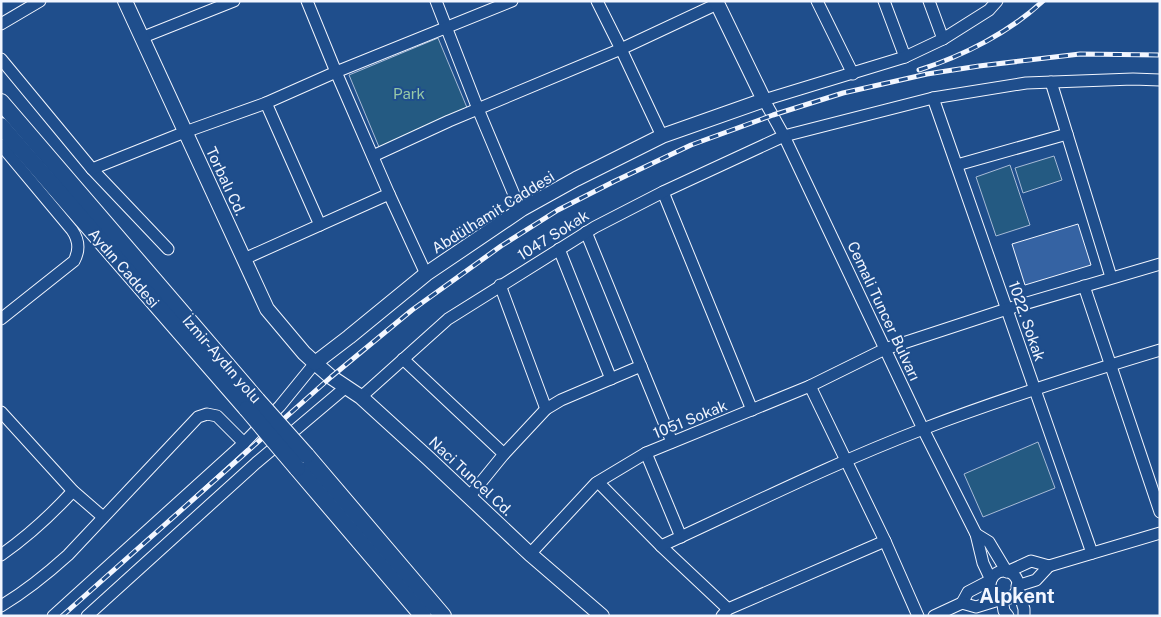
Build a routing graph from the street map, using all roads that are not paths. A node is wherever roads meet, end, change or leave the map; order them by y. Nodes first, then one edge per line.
1 (40, 1) edge
2 (125, 1) edge
3 (234, 1) edge
4 (307, 1) edge
5 (436, 1) edge
6 (512, 1) edge
7 (597, 1) edge
8 (817, 1) edge
9 (884, 1) edge
10 (929, 1) edge
11 (997, 1) edge
12 (716, 3) edge
13 (1, 24) edge
14 (447, 28) junction
15 (141, 38) junction
16 (943, 39) junction
17 (621, 49) junction
18 (905, 57) junction
19 (1, 59) edge
20 (336, 72) junction
21 (853, 74) junction
22 (1160, 80) edge
23 (1051, 82) junction
24 (934, 98) junction
25 (764, 100) junction
26 (1, 102) edge
27 (266, 103) junction
28 (478, 109) junction
29 (1, 126) edge
30 (185, 132) junction
31 (1067, 134) junction
32 (662, 136) junction
33 (784, 136) junction
34 (1, 145) edge
35 (373, 156) junction
36 (957, 165) junction
37 (92, 169) junction
38 (663, 192) junction
39 (389, 194) junction
40 (522, 209) junction
41 (320, 225) junction
42 (586, 232) junction
43 (559, 249) junction
44 (168, 250) dead end
45 (244, 259) junction
46 (1157, 264) edge
47 (426, 274) junction
48 (1111, 277) junction
49 (1160, 277) edge
50 (500, 286) junction
51 (1084, 286) junction
52 (1008, 309) junction
53 (1, 319) edge
54 (885, 349) junction
55 (1160, 350) edge
56 (403, 359) junction
57 (315, 363) junction
58 (1110, 365) junction
59 (641, 366) junction
60 (610, 379) junction
61 (810, 386) junction
62 (346, 387) junction
63 (1035, 389) junction
64 (361, 397) junction
65 (252, 404) junction
66 (546, 409) junction
67 (752, 410) junction
68 (1, 412) edge
69 (923, 429) junction
70 (244, 442) junction
71 (672, 442) junction
72 (646, 453) junction
73 (504, 454) junction
74 (302, 461) junction
75 (846, 461) junction
76 (598, 482) junction
77 (73, 491) junction
78 (469, 497) junction
79 (1160, 512) edge
80 (103, 517) junction
81 (1160, 533) edge
82 (976, 534) junction
83 (681, 537) junction
84 (885, 541) junction
85 (661, 546) junction
86 (1092, 553) junction
87 (530, 554) junction
88 (1, 555) edge
89 (1049, 566) junction
90 (1007, 572) junction
91 (991, 580) junction
92 (1018, 586) junction
93 (1002, 599) junction
94 (962, 603) junction
95 (1, 606) edge
96 (725, 612) edge
97 (53, 616) edge
98 (87, 616) edge
99 (423, 616) edge
100 (443, 616) edge
101 (602, 616) edge
102 (918, 616) edge
103 (934, 616) edge
104 (1008, 616) edge
105 (1024, 616) edge

1 - 13 street
2 - 15 main road, Torbalı Cd.
3 - 15 street
4 - 20 street
5 - 14 street
6 - 14 street
7 - 17 street
8 - 21 street
9 - 18 street
10 - 16 street
11 - 16 street
12 - 17 street
12 - 25 main road
14 - 20 street
14 - 28 street
15 - 30 main road, Torbalı Cd.
16 - 18 street
17 - 28 street
17 - 32 street
18 - 21 street
19 - 37 street
20 - 27 street
20 - 35 street
21 - 25 street
22 - 23 street, 1047 Sokak
23 - 24 street, 1047 Sokak
23 - 31 street
24 - 33 street, 1047 Sokak
24 - 36 street, 1022. Sokak
25 - 32 main road, Abdülhamit Caddesi
25 - 33 street, Cemali Tuncer Bulvarı
26 - 65 highway, İzmir-Aydın yolu
27 - 30 street
27 - 41 street
28 - 35 street
28 - 40 street
29 - 65 highway, Aydın Caddesi
30 - 37 street
30 - 45 main road, Torbalı Cd.
31 - 36 street
31 - 48 street
32 - 40 main road, Abdülhamit Caddesi
33 - 38 street, 1047 Sokak
33 - 54 street, Cemali Tuncer Bulvarı
34 - 53 street
35 - 39 street
36 - 52 street, 1022. Sokak
37 - 44 street
38 - 42 street, 1047 Sokak
38 - 67 street
39 - 41 street
39 - 47 street
40 - 47 main road, Abdülhamit Caddesi
41 - 45 street
42 - 43 street, 1047 Sokak
42 - 59 street
43 - 50 street, 1047 Sokak
43 - 60 street
45 - 57 main road, Torbalı Cd.
46 - 48 street, 1051 Sokak
46 - 49 street
47 - 57 main road, Abdülhamit Caddesi
48 - 51 street, 1051 Sokak
50 - 56 street, 1047 Sokak
50 - 66 street
51 - 52 street, 1051 Sokak
51 - 58 street
52 - 54 street, 1051 Sokak
52 - 63 street, 1022. Sokak
54 - 61 street, 1051 Sokak
54 - 69 street, Cemali Tuncer Bulvarı
55 - 58 street
56 - 64 street, 1047 Sokak
56 - 73 street
57 - 62 main road, Naci Tuncel Cd.
57 - 70 street
58 - 63 street
58 - 79 street
59 - 60 street
59 - 71 street
60 - 66 street
61 - 67 street, 1051 Sokak
61 - 75 street
62 - 64 main road, Naci Tuncel Cd.
62 - 98 street
63 - 69 street
63 - 86 street, 1022. Sokak
64 - 78 main road, Naci Tuncel Cd.
65 - 74 highway, İzmir-Aydın yolu, bridge
66 - 73 street
67 - 71 street, 1051 Sokak
68 - 77 street
69 - 75 street
69 - 82 street, Cemali Tuncer Bulvarı
70 - 80 street
70 - 97 street
71 - 72 street, 1051 Sokak
72 - 76 street, 1051 Sokak
72 - 83 street
73 - 78 street
74 - 99 highway, İzmir-Aydın yolu
74 - 100 highway, İzmir-Aydın yolu
75 - 83 street
75 - 84 street
76 - 85 street
76 - 87 street, 1051 Sokak
77 - 80 street
77 - 88 street
78 - 87 main road, Naci Tuncel Cd.
80 - 95 street
81 - 86 street
82 - 90 street
82 - 91 street
83 - 85 street
84 - 96 street
84 - 102 street
85 - 96 street
86 - 89 street
87 - 101 main road, Naci Tuncel Cd.
89 - 90 street
89 - 92 street
90 - 91 street
90 - 92 street
91 - 93 street
91 - 94 street
92 - 93 street
92 - 105 street
93 - 94 street
93 - 104 street
94 - 103 street

